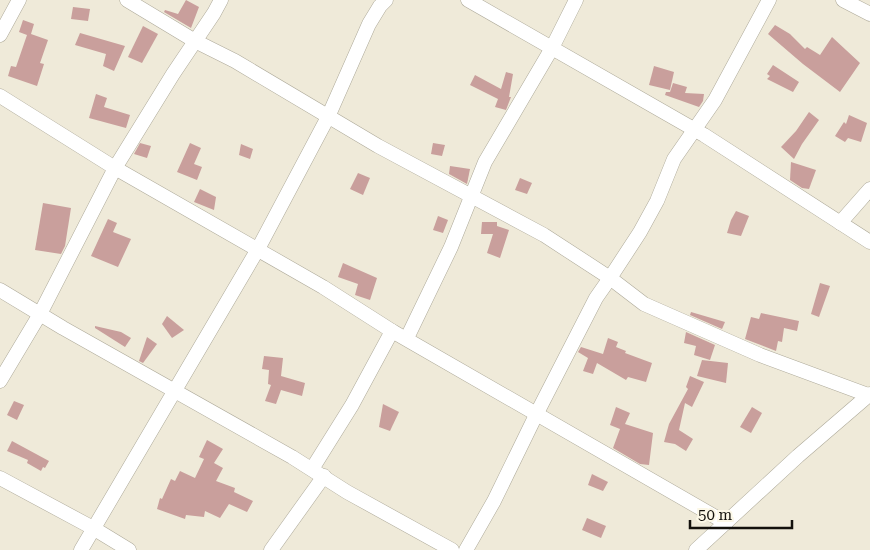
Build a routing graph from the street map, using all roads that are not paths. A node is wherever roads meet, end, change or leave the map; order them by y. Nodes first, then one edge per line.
1 (19, 0) edge
2 (127, 0) edge
3 (221, 0) edge
4 (386, 0) edge
5 (468, 0) edge
6 (576, 0) edge
7 (769, 0) edge
8 (843, 0) edge
9 (870, 14) edge
10 (0, 35) edge
11 (195, 41) junction
12 (552, 48) junction
13 (0, 96) edge
14 (328, 117) junction
15 (695, 130) junction
16 (115, 168) junction
17 (870, 188) edge
18 (471, 196) junction
19 (840, 223) junction
20 (870, 242) edge
21 (258, 249) junction
22 (610, 278) junction
23 (0, 290) edge
24 (40, 314) junction
25 (392, 331) junction
26 (408, 338) junction
27 (0, 381) edge
28 (174, 390) junction
29 (869, 395) edge
30 (537, 412) junction
31 (318, 473) junction
32 (0, 478) edge
33 (726, 523) junction
34 (93, 528) junction
35 (81, 550) edge
36 (129, 550) edge
37 (271, 550) edge
38 (452, 550) edge
39 (466, 550) edge
40 (696, 550) edge

1 - 10 street
2 - 11 street
3 - 11 street
4 - 14 street
5 - 12 street
6 - 12 street
7 - 15 street
8 - 9 street
11 - 14 street
11 - 16 street
12 - 15 street
12 - 18 street
13 - 16 street
14 - 18 street
14 - 21 street
15 - 19 street
15 - 22 street
16 - 21 street
16 - 24 street
17 - 19 street
18 - 22 street
18 - 26 street
19 - 20 street
21 - 25 street
21 - 28 street
22 - 29 street
22 - 30 street
23 - 24 street
24 - 27 street
24 - 28 street
25 - 26 street
25 - 31 street
26 - 30 street
28 - 31 street
28 - 34 street
29 - 33 street
30 - 33 street
30 - 39 street
31 - 37 street
31 - 38 street
32 - 34 street
33 - 40 street
34 - 35 street
34 - 36 street

